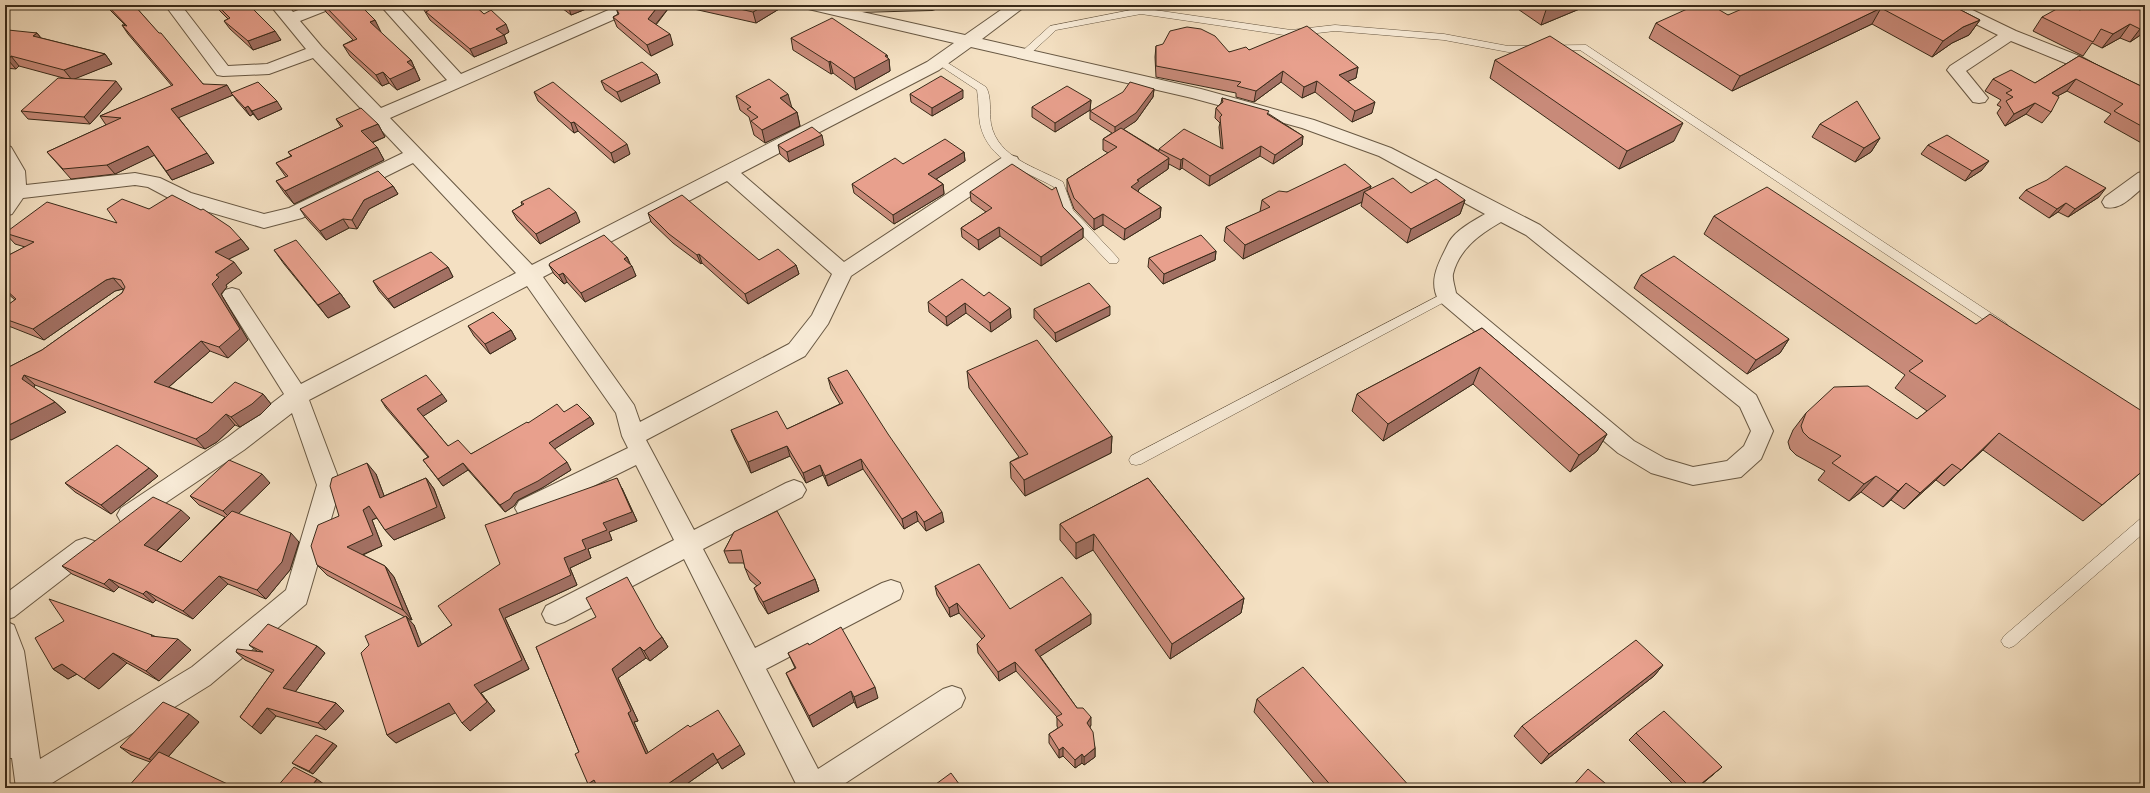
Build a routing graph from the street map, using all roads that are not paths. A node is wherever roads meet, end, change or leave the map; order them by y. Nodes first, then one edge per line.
1 (173, 5) edge
2 (327, 5) edge
3 (388, 5) edge
4 (634, 5) edge
5 (810, 5) edge
6 (816, 5) edge
7 (932, 5) edge
8 (1019, 5) edge
9 (1949, 5) edge
10 (284, 12) edge
11 (2010, 35) junction
12 (967, 41) junction
13 (316, 51) junction
14 (1024, 54) junction
15 (940, 61) junction
16 (458, 81) junction
17 (1978, 98) dead end
18 (2145, 98) edge
19 (378, 116) junction
20 (5, 151) edge
21 (415, 154) junction
22 (1010, 161) junction
23 (729, 173) junction
24 (2145, 177) edge
25 (16, 192) junction
26 (2112, 202) dead end
27 (5, 209) edge
28 (1500, 214) junction
29 (1113, 260) dead end
30 (843, 272) junction
31 (530, 275) junction
32 (232, 295) dead end
33 (1446, 296) junction
34 (2012, 333) edge
35 (297, 396) junction
36 (637, 444) junction
37 (1136, 460) dead end
38 (794, 490) dead end
39 (527, 508) edge
40 (2145, 523) edge
41 (688, 545) junction
42 (890, 591) dead end
43 (5, 609) edge
44 (555, 614) dead end
45 (5, 633) edge
46 (2009, 641) dead end
47 (749, 664) junction
48 (952, 698) dead end
49 (15, 745) edge
50 (30, 784) edge
51 (813, 788) edge

1 - 13 street
2 - 10 street
3 - 16 street
4 - 16 street
5 - 12 street
6 - 7 main road
8 - 12 street
9 - 11 street
10 - 13 street
11 - 17 street
11 - 18 street
12 - 14 street
12 - 15 street
13 - 19 street
14 - 28 street
14 - 34 lane
15 - 22 lane
15 - 23 street
16 - 19 street
19 - 21 street
20 - 25 street
21 - 25 street
21 - 31 street
22 - 29 lane
22 - 30 street
23 - 30 street
23 - 31 street
24 - 26 street
25 - 27 street
28 - 33 street
28 - 33 street
30 - 36 street
31 - 35 street
31 - 36 street
32 - 35 street
33 - 37 lane
35 - 43 street
35 - 50 street
36 - 39 street
36 - 41 street
38 - 41 street
40 - 46 lane
41 - 44 street
41 - 47 street
42 - 47 street
45 - 49 street
47 - 51 street
48 - 51 street
49 - 50 street

